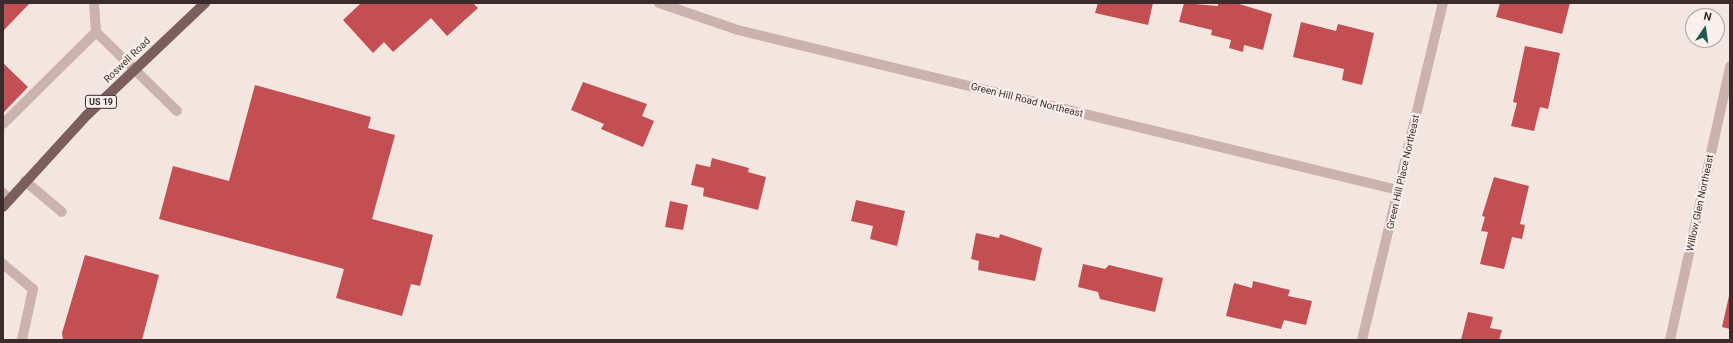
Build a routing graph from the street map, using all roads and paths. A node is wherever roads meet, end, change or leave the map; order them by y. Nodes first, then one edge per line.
1 (94, 3) edge
2 (205, 3) edge
3 (659, 3) edge
4 (1443, 3) edge
5 (96, 32) junction
6 (1730, 66) edge
7 (135, 70) junction
8 (177, 110) dead end
9 (3, 124) edge
10 (25, 181) junction
11 (1398, 190) junction
12 (5, 200) edge
13 (62, 212) dead end
14 (3, 264) edge
15 (22, 340) edge
16 (1362, 340) edge
17 (1670, 340) edge

1 - 5 street
2 - 7 main road, Roswell Road / US 19
3 - 11 street, Green Hill Road Northeast
4 - 11 street, Green Hill Place Northeast
5 - 7 street
5 - 9 street
6 - 17 street, Willow Glen Northeast
7 - 8 street
7 - 10 main road, Roswell Road / US 19
10 - 12 main road, Roswell Road / US 19
10 - 13 street
11 - 16 street, Green Hill Place Northeast
14 - 15 street

